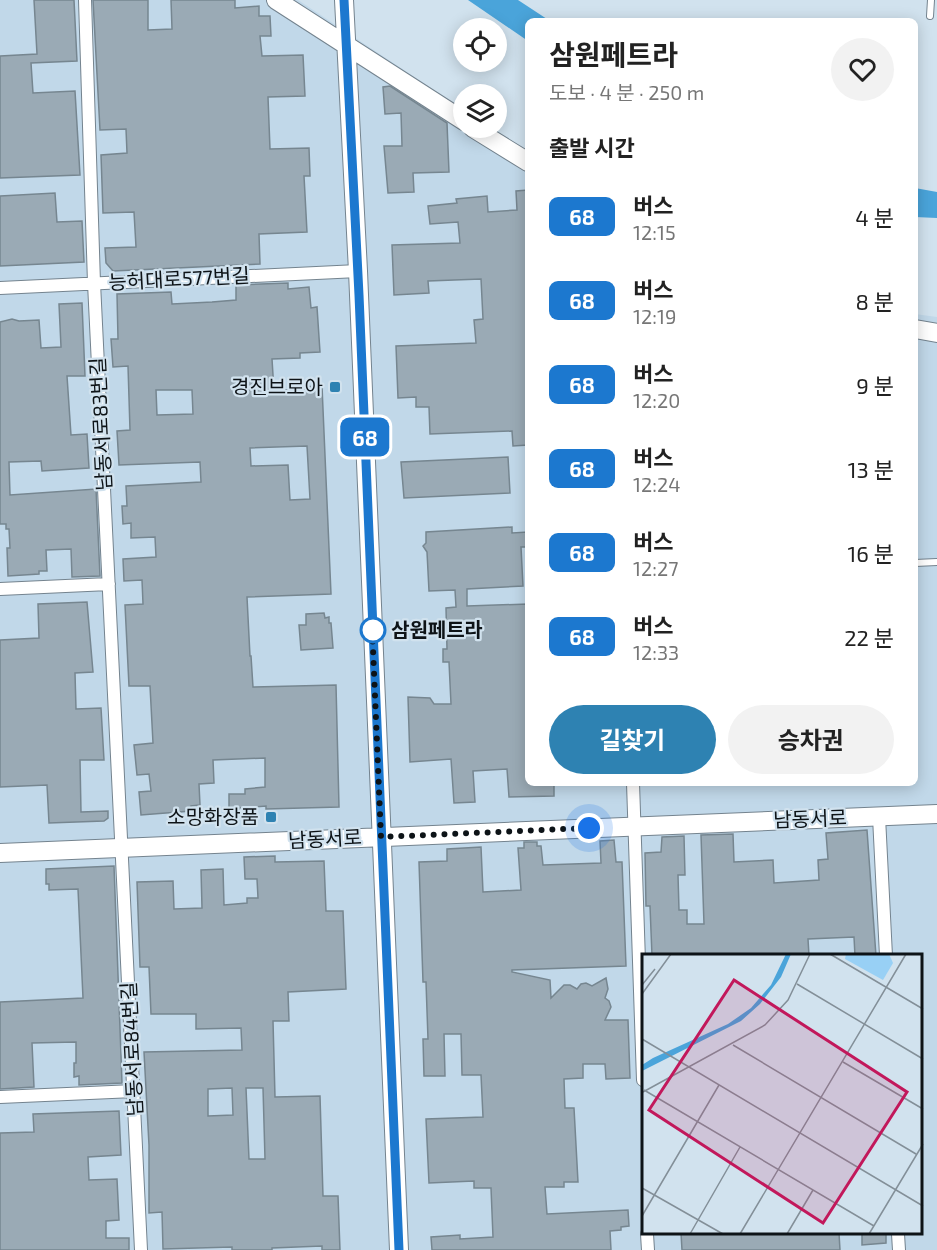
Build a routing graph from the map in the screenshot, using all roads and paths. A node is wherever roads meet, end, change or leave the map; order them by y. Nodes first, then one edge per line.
1 (85, 0) edge
2 (276, 0) edge
3 (931, 0) edge
4 (344, 2) edge
5 (930, 16) dead end
6 (347, 47) junction
7 (453, 114) edge
8 (489, 138) edge
9 (525, 160) edge
10 (358, 271) junction
11 (94, 283) junction
12 (0, 288) edge
13 (918, 330) edge
14 (937, 333) edge
15 (937, 562) edge
16 (918, 563) edge
17 (109, 584) junction
18 (0, 589) edge
19 (633, 786) edge
20 (937, 814) edge
21 (879, 817) junction
22 (636, 826) junction
23 (381, 837) junction
24 (123, 848) junction
25 (0, 853) edge
26 (886, 954) edge
27 (642, 1044) edge
28 (134, 1091) junction
29 (0, 1097) edge
30 (647, 1235) edge
31 (898, 1235) edge
32 (141, 1250) edge
33 (399, 1250) edge
34 (648, 1250) edge
35 (899, 1250) edge

1 - 11 street, 남동서로83번길
2 - 6 street
3 - 5 lane
4 - 6 street
6 - 7 street
6 - 10 street
8 - 9 street
10 - 11 street, 능허대로577번길
10 - 23 street
11 - 12 street, 능허대로577번길
11 - 17 street, 남동서로83번길
13 - 14 street
15 - 16 lane
17 - 18 street
17 - 24 street, 남동서로83번길
19 - 22 street
20 - 21 street, 남동서로
21 - 22 street, 남동서로
21 - 26 street
22 - 23 street, 남동서로
22 - 27 street
23 - 24 street, 남동서로
23 - 33 street
24 - 25 street, 남동서로
24 - 28 street, 남동서로84번길
28 - 29 street
28 - 32 street, 남동서로84번길
30 - 34 street
31 - 35 street

